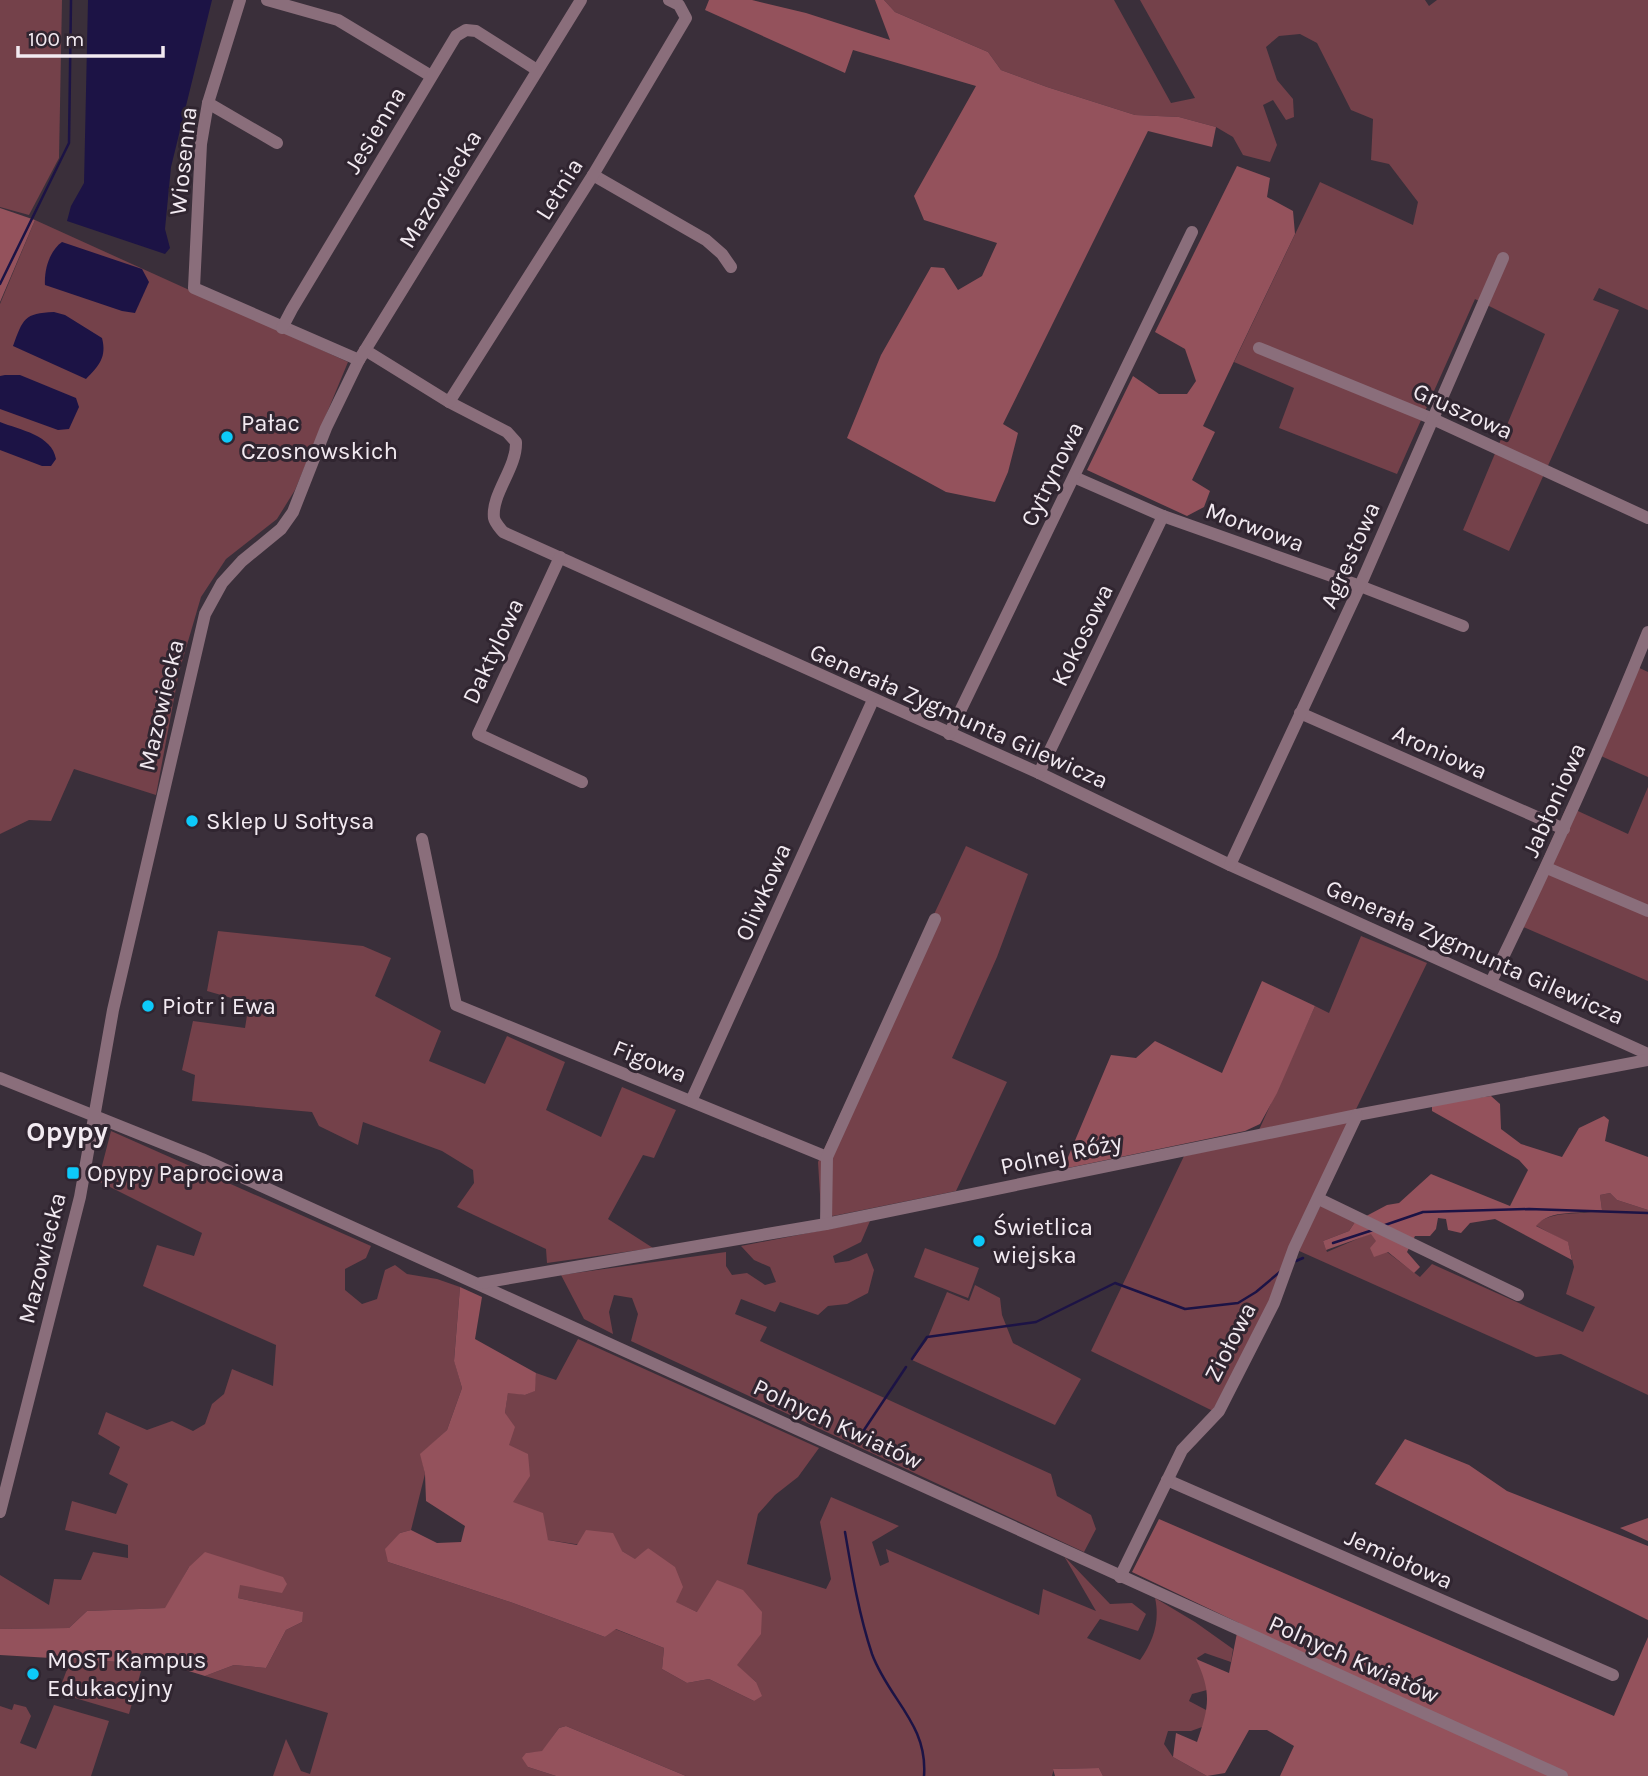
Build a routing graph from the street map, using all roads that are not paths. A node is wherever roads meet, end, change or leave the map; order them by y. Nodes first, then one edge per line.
1 (240, 0) edge
2 (267, 0) edge
3 (581, 0) edge
4 (669, 0) edge
5 (537, 71) junction
6 (431, 76) junction
7 (208, 103) junction
8 (277, 143) dead end
9 (593, 175) junction
10 (1192, 232) dead end
11 (1503, 258) dead end
12 (731, 267) dead end
13 (194, 288) joint
14 (282, 328) junction
15 (1259, 348) dead end
16 (362, 355) junction
17 (449, 402) junction
18 (1433, 419) junction
19 (1074, 477) junction
20 (1163, 516) junction
21 (1648, 518) edge
22 (560, 557) junction
23 (1360, 586) junction
24 (1463, 626) dead end
25 (1648, 632) edge
26 (873, 701) junction
27 (1300, 713) junction
28 (949, 734) junction
29 (1039, 773) junction
30 (582, 782) dead end
31 (1564, 829) junction
32 (422, 839) dead end
33 (1230, 865) junction
34 (1547, 868) junction
35 (1648, 911) edge
36 (935, 919) dead end
37 (1491, 982) junction
38 (1648, 1054) edge
39 (1648, 1060) edge
40 (0, 1078) edge
41 (691, 1101) junction
42 (1357, 1115) junction
43 (95, 1116) junction
44 (827, 1157) junction
45 (1319, 1199) junction
46 (826, 1224) junction
47 (481, 1283) junction
48 (1518, 1295) dead end
49 (1167, 1480) junction
50 (0, 1512) edge
51 (1121, 1577) junction
52 (1613, 1675) dead end
53 (1562, 1776) edge

1 - 7 street, Wiosenna
2 - 6 street
3 - 5 street, Mazowiecka
4 - 9 street, Letnia
5 - 6 street, Jesienna
5 - 16 street, Mazowiecka
6 - 14 street, Jesienna
7 - 8 street
7 - 13 street, Wiosenna
9 - 12 street
9 - 17 street, Letnia
10 - 19 street, Cytrynowa
11 - 18 street, Agrestowa
13 - 14 street, Generała Zygmunta Gilewicza
14 - 16 street, Generała Zygmunta Gilewicza
15 - 18 street, Gruszowa
16 - 17 street, Generała Zygmunta Gilewicza
16 - 43 street, Mazowiecka
17 - 22 street, Generała Zygmunta Gilewicza
18 - 21 street, Gruszowa
18 - 23 street, Agrestowa
19 - 20 street, Morwowa
19 - 28 street, Cytrynowa
20 - 23 street, Morwowa
20 - 29 street, Kokosowa
22 - 26 street, Generała Zygmunta Gilewicza
22 - 30 street, Daktylowa
23 - 24 street, Morwowa
23 - 27 street, Agrestowa
25 - 31 street, Jabłoniowa
26 - 28 street, Generała Zygmunta Gilewicza
26 - 41 street, Oliwkowa
27 - 31 street, Aroniowa
27 - 33 street, Agrestowa
28 - 29 street, Generała Zygmunta Gilewicza
29 - 33 street, Generała Zygmunta Gilewicza
31 - 34 street, Jabłoniowa
32 - 41 street, Figowa
33 - 37 street, Generała Zygmunta Gilewicza
34 - 35 street
34 - 37 street, Jabłoniowa
36 - 44 street
37 - 38 street, Generała Zygmunta Gilewicza
39 - 42 street, Polnej Róży
40 - 43 street, Polnych Kwiatów
41 - 44 street, Figowa
42 - 45 street, Ziołowa
42 - 46 street, Polnej Róży
43 - 47 street, Polnych Kwiatów
43 - 50 street, Mazowiecka
44 - 46 street
45 - 48 street
45 - 49 street, Ziołowa
46 - 47 street, Polnej Róży
47 - 51 street, Polnych Kwiatów
49 - 51 street, Ziołowa
49 - 52 street, Jemiołowa
51 - 53 street, Polnych Kwiatów

